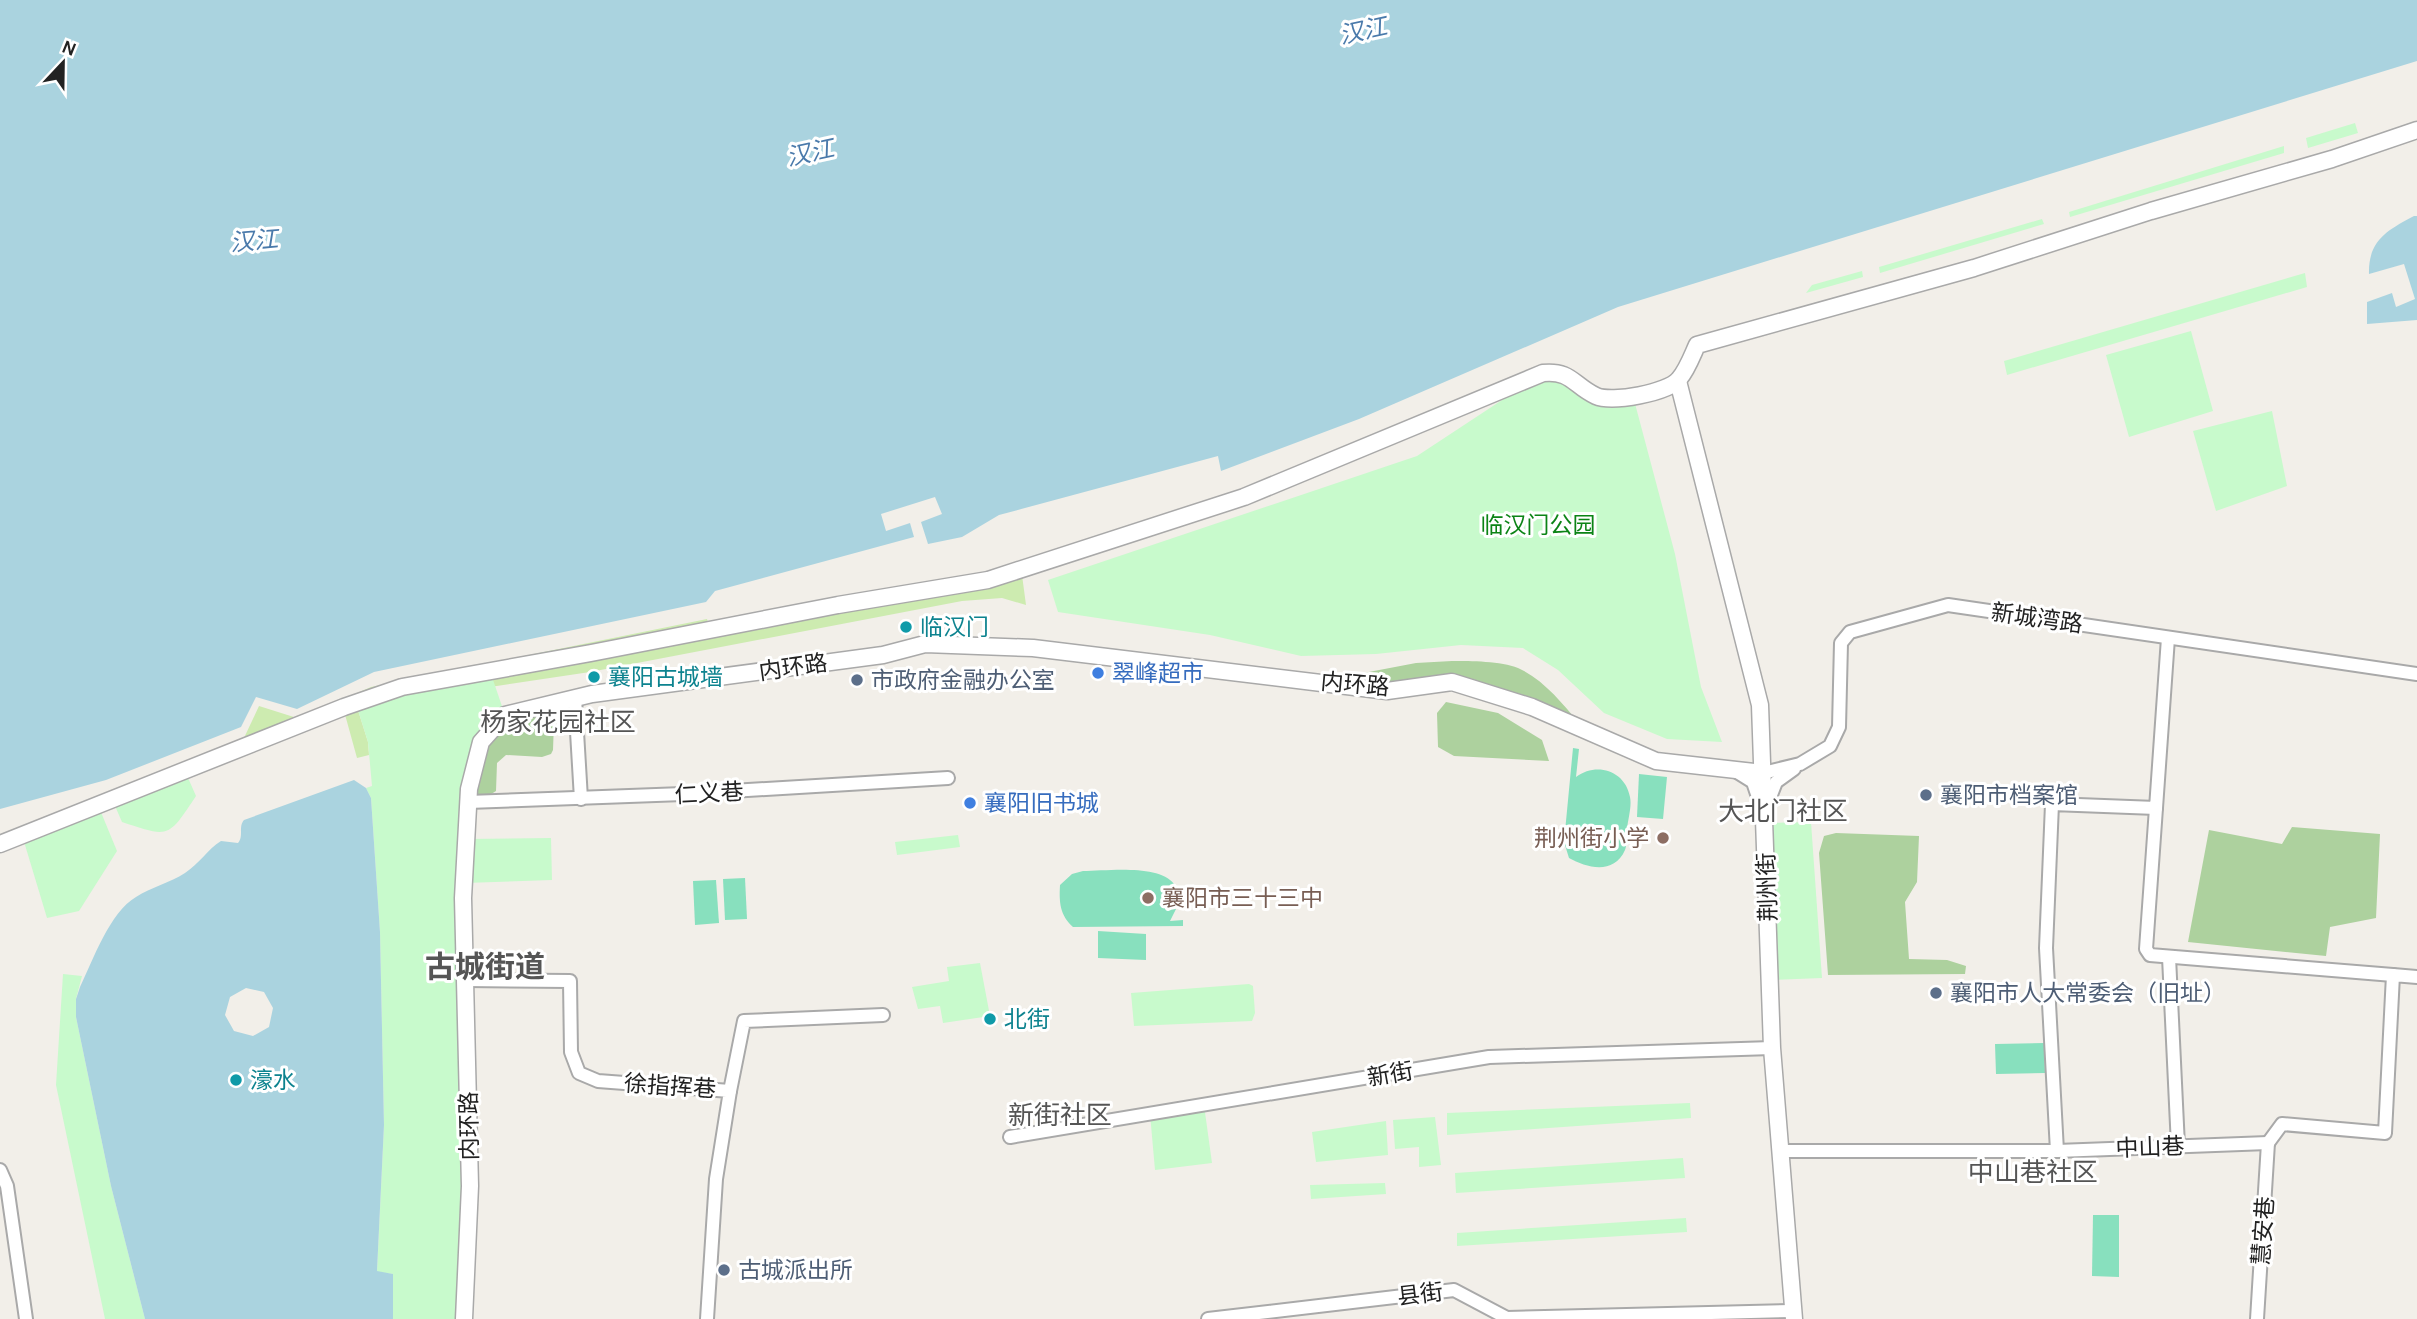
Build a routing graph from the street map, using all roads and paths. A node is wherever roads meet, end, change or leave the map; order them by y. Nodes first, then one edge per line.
1 (2417, 130) edge
2 (1678, 381) junction
3 (2168, 638) junction
4 (2417, 674) edge
5 (575, 698) junction
6 (1800, 764) junction
7 (1733, 770) junction
8 (1763, 774) junction
9 (948, 778) dead end
10 (581, 799) junction
11 (468, 802) junction
12 (2156, 808) junction
13 (1764, 814) junction
14 (0, 844) edge
15 (2169, 957) junction
16 (2393, 975) junction
17 (2417, 977) edge
18 (465, 980) junction
19 (883, 1015) dead end
20 (1772, 1048) junction
21 (730, 1091) junction
22 (1010, 1137) dead end
23 (2268, 1143) junction
24 (2178, 1146) junction
25 (1781, 1151) junction
26 (2057, 1151) junction
27 (0, 1170) edge
28 (1793, 1315) edge
29 (1529, 1318) edge
30 (26, 1319) edge
31 (464, 1319) edge
32 (707, 1319) edge
33 (1208, 1319) edge
34 (2257, 1319) edge

1 - 2 street
2 - 8 street, 荆州街
2 - 14 street
3 - 4 street, 新城湾路
3 - 6 street, 新城湾路
3 - 12 street
5 - 7 street, 内环路
5 - 10 street
5 - 11 street, 内环路
6 - 8 street, 新城湾路
6 - 13 street
7 - 8 street, 内环路
7 - 13 street
8 - 13 street, 荆州街
9 - 10 street, 仁义巷
10 - 11 street, 仁义巷
11 - 18 street, 内环路
12 - 15 street
12 - 26 street
13 - 20 street, 荆州街
15 - 16 street
15 - 24 street
16 - 17 street
16 - 23 street
18 - 21 street, 徐指挥巷
18 - 31 street, 内环路
19 - 21 street
20 - 22 street, 新街
20 - 25 street, 荆州街
21 - 32 street, 徐指挥巷
23 - 24 street, 中山巷
23 - 34 street, 慧安巷
24 - 26 street, 中山巷
25 - 26 street, 中山巷
25 - 28 street, 荆州街
27 - 30 street
28 - 29 street, 县街
29 - 33 street, 县街

